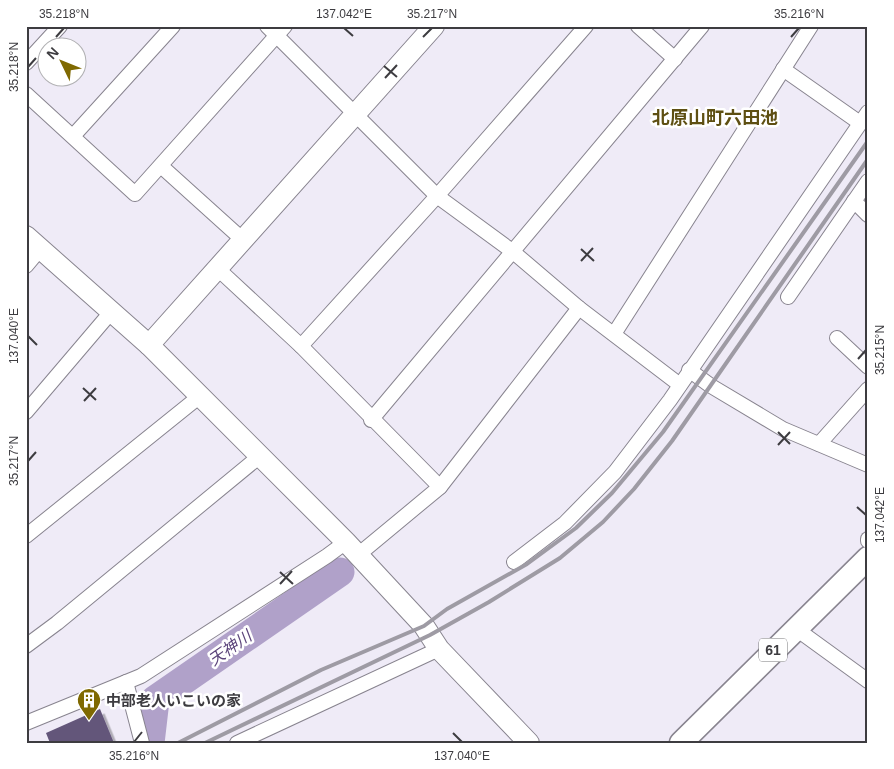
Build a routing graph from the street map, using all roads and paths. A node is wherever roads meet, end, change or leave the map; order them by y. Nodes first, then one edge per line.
1 (60, 26) edge
2 (173, 26) edge
3 (434, 26) edge
4 (586, 26) edge
5 (638, 26) edge
6 (702, 26) edge
7 (811, 26) edge
8 (276, 29) edge
9 (675, 58) junction
10 (26, 63) edge
11 (784, 69) junction
12 (26, 94) edge
13 (354, 114) junction
14 (864, 118) edge
15 (74, 136) junction
16 (161, 166) junction
17 (868, 181) edge
18 (437, 196) junction
19 (854, 201) junction
20 (868, 215) edge
21 (243, 240) junction
22 (34, 242) edge
23 (512, 250) junction
24 (26, 266) edge
25 (218, 268) junction
26 (788, 297) dead end
27 (579, 308) junction
28 (112, 311) junction
29 (614, 334) junction
30 (837, 338) dead end
31 (149, 345) junction
32 (301, 346) junction
33 (868, 367) edge
34 (689, 370) junction
35 (680, 385) junction
36 (868, 389) edge
37 (200, 396) junction
38 (26, 412) edge
39 (371, 420) junction
40 (819, 444) junction
41 (260, 456) junction
42 (868, 465) edge
43 (440, 488) junction
44 (26, 536) edge
45 (352, 548) junction
46 (868, 558) edge
47 (514, 562) dead end
48 (795, 628) junction
49 (26, 646) edge
50 (439, 649) junction
51 (868, 681) edge
52 (126, 682) junction
53 (26, 723) edge
54 (142, 743) edge
55 (237, 743) edge
56 (529, 743) edge
57 (681, 743) edge

1 - 10 street
2 - 15 street
3 - 13 street
4 - 18 street
5 - 9 street
6 - 9 street
7 - 11 street
8 - 13 street
8 - 16 street
9 - 23 street
11 - 14 street
11 - 29 street
12 - 15 street
13 - 18 street
13 - 21 street
14 - 34 street
15 - 16 street
16 - 21 street
17 - 19 street
18 - 23 street
18 - 32 street
19 - 20 street
19 - 26 street
21 - 25 street
22 - 24 street
22 - 28 street
23 - 27 street
23 - 39 street
25 - 31 street
25 - 32 street
27 - 29 street
27 - 43 street
28 - 31 street
28 - 38 street
29 - 35 street
30 - 33 street
31 - 37 street
32 - 39 street
34 - 35 street
34 - 40 street
35 - 47 street
36 - 40 street
37 - 41 street
37 - 44 street
39 - 43 street
40 - 42 street
41 - 45 street
41 - 49 street
43 - 45 street
45 - 50 street
45 - 52 street
46 - 48 main road, 61
48 - 51 street
48 - 57 main road, 61
50 - 55 street
50 - 56 street
52 - 53 street
52 - 54 street

